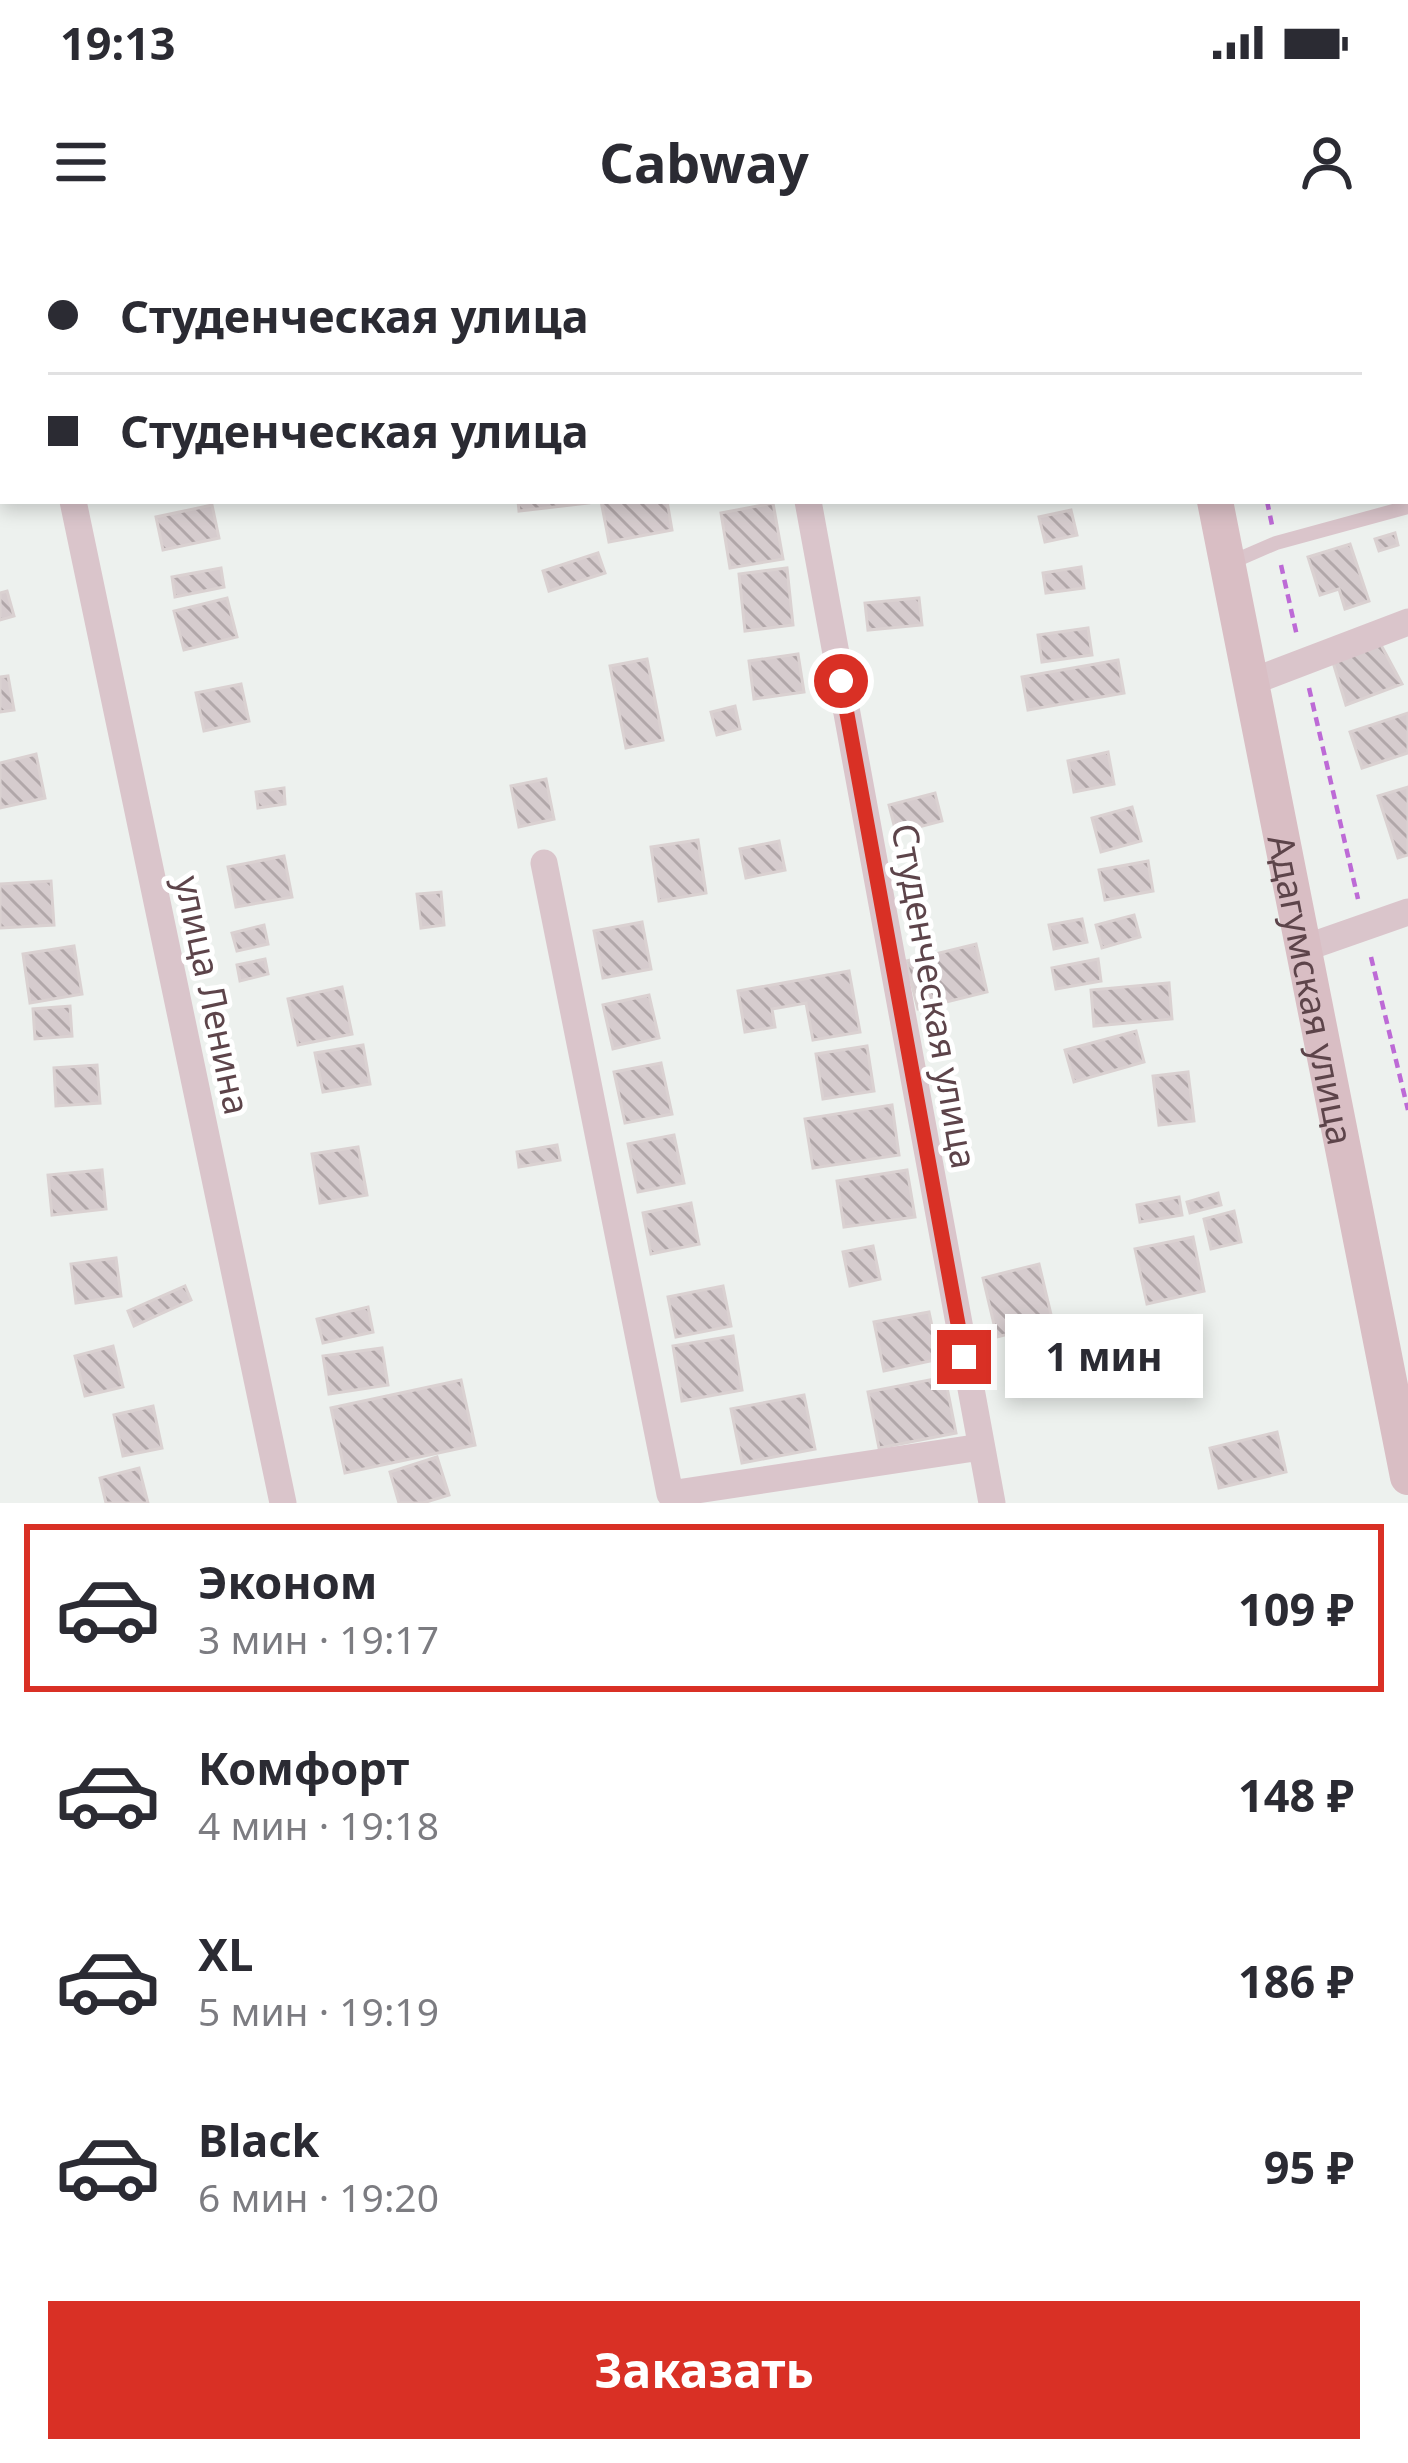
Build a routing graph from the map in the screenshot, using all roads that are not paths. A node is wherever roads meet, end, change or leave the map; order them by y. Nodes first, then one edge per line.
1 (74, 504) edge
2 (809, 504) edge
3 (1216, 504) edge
4 (1408, 508) edge
5 (1228, 564) junction
6 (1408, 622) edge
7 (1251, 682) junction
8 (544, 863) dead end
9 (1408, 912) edge
10 (1305, 948) junction
11 (981, 1447) junction
12 (1408, 1477) edge
13 (283, 1503) edge
14 (992, 1503) edge

1 - 13 street, улица Ленина
2 - 11 street, Студенческая улица
3 - 5 main road, Адагумская улица
4 - 5 lane
5 - 7 main road, Адагумская улица
6 - 7 street
7 - 10 main road, Адагумская улица
8 - 11 street
9 - 10 street
10 - 12 main road, Адагумская улица
11 - 14 street, Студенческая улица

